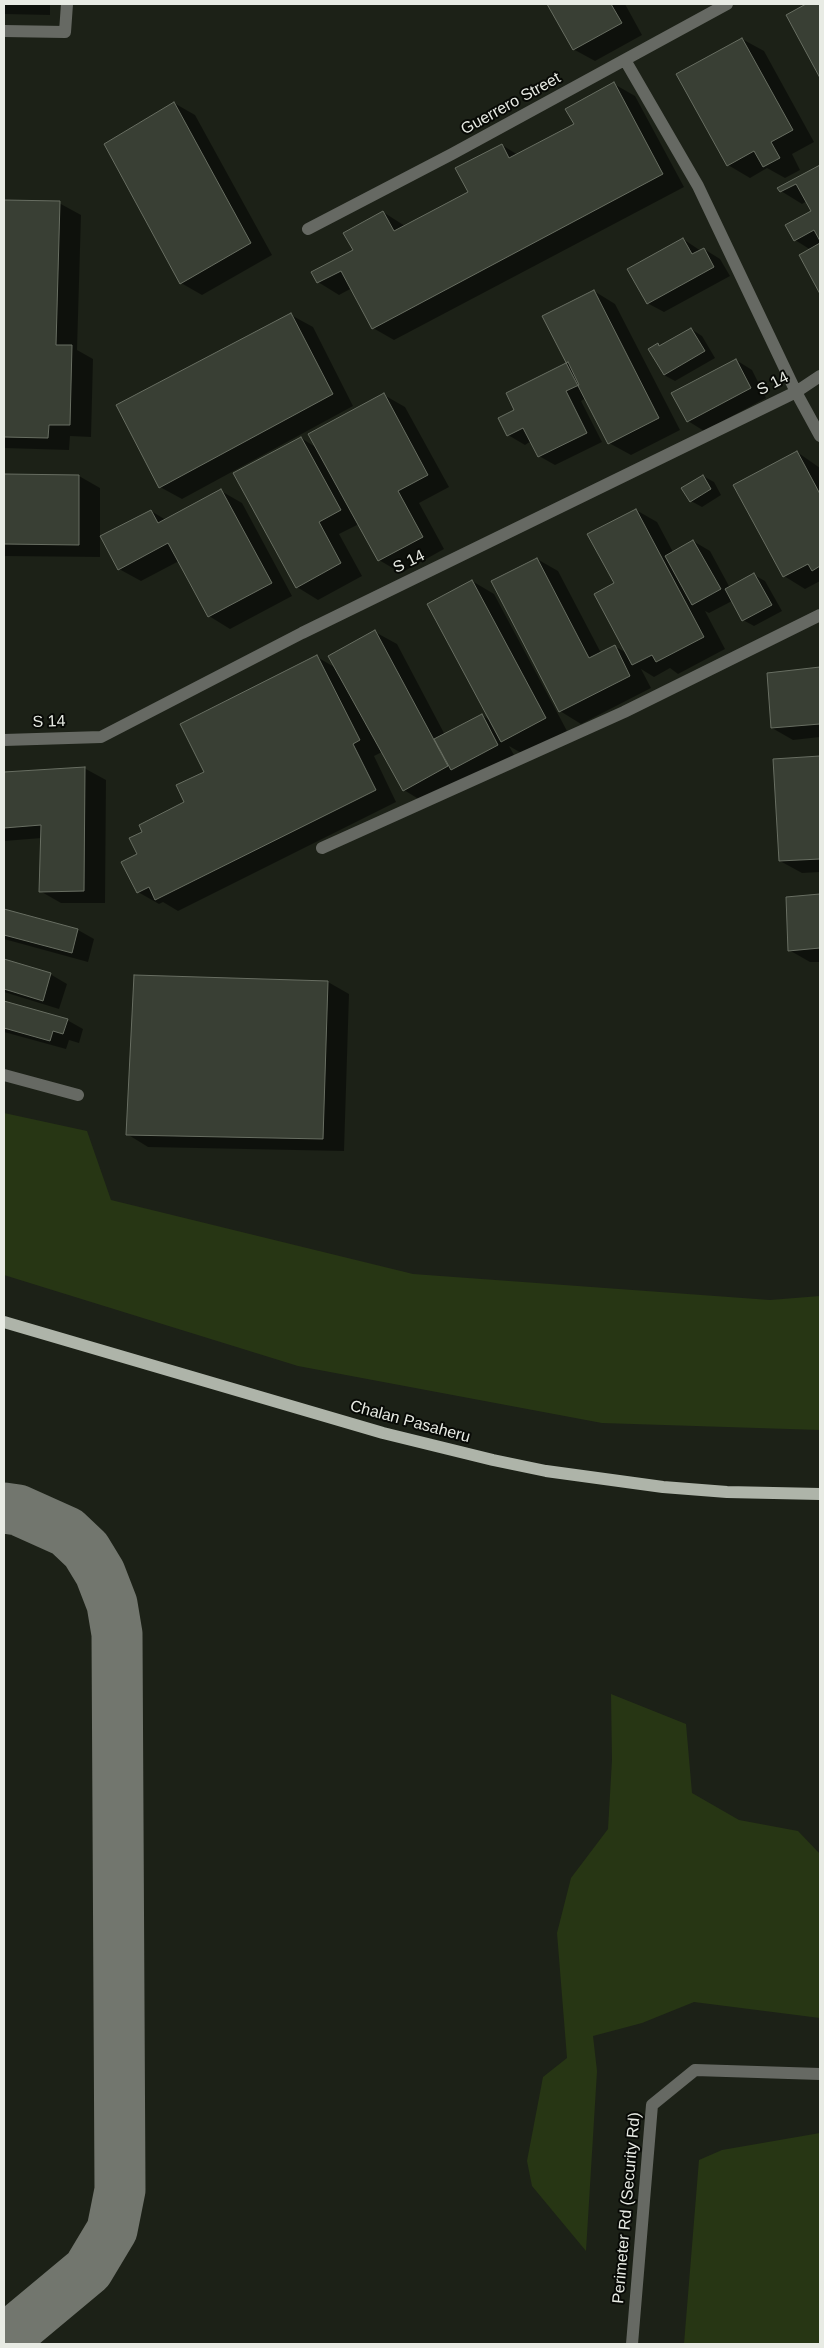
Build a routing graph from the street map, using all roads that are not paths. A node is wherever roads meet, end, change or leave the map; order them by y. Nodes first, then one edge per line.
1 (67, 4) edge
2 (727, 4) edge
3 (4, 31) edge
4 (626, 60) junction
5 (308, 229) dead end
6 (820, 376) edge
7 (796, 392) junction
8 (820, 436) edge
9 (820, 615) edge
10 (4, 740) edge
11 (322, 848) dead end
12 (4, 1075) edge
13 (78, 1095) dead end
14 (4, 1322) edge
15 (820, 1494) edge
16 (820, 2074) edge
17 (632, 2344) edge

1 - 3 street
2 - 4 street, Guerrero Street
4 - 5 street, Guerrero Street
4 - 7 street
6 - 7 street, S 14
7 - 8 street
7 - 10 street, S 14
9 - 11 street
12 - 13 street
14 - 15 main road, Chalan Pasaheru
16 - 17 street, Perimeter Rd (Security Rd)

